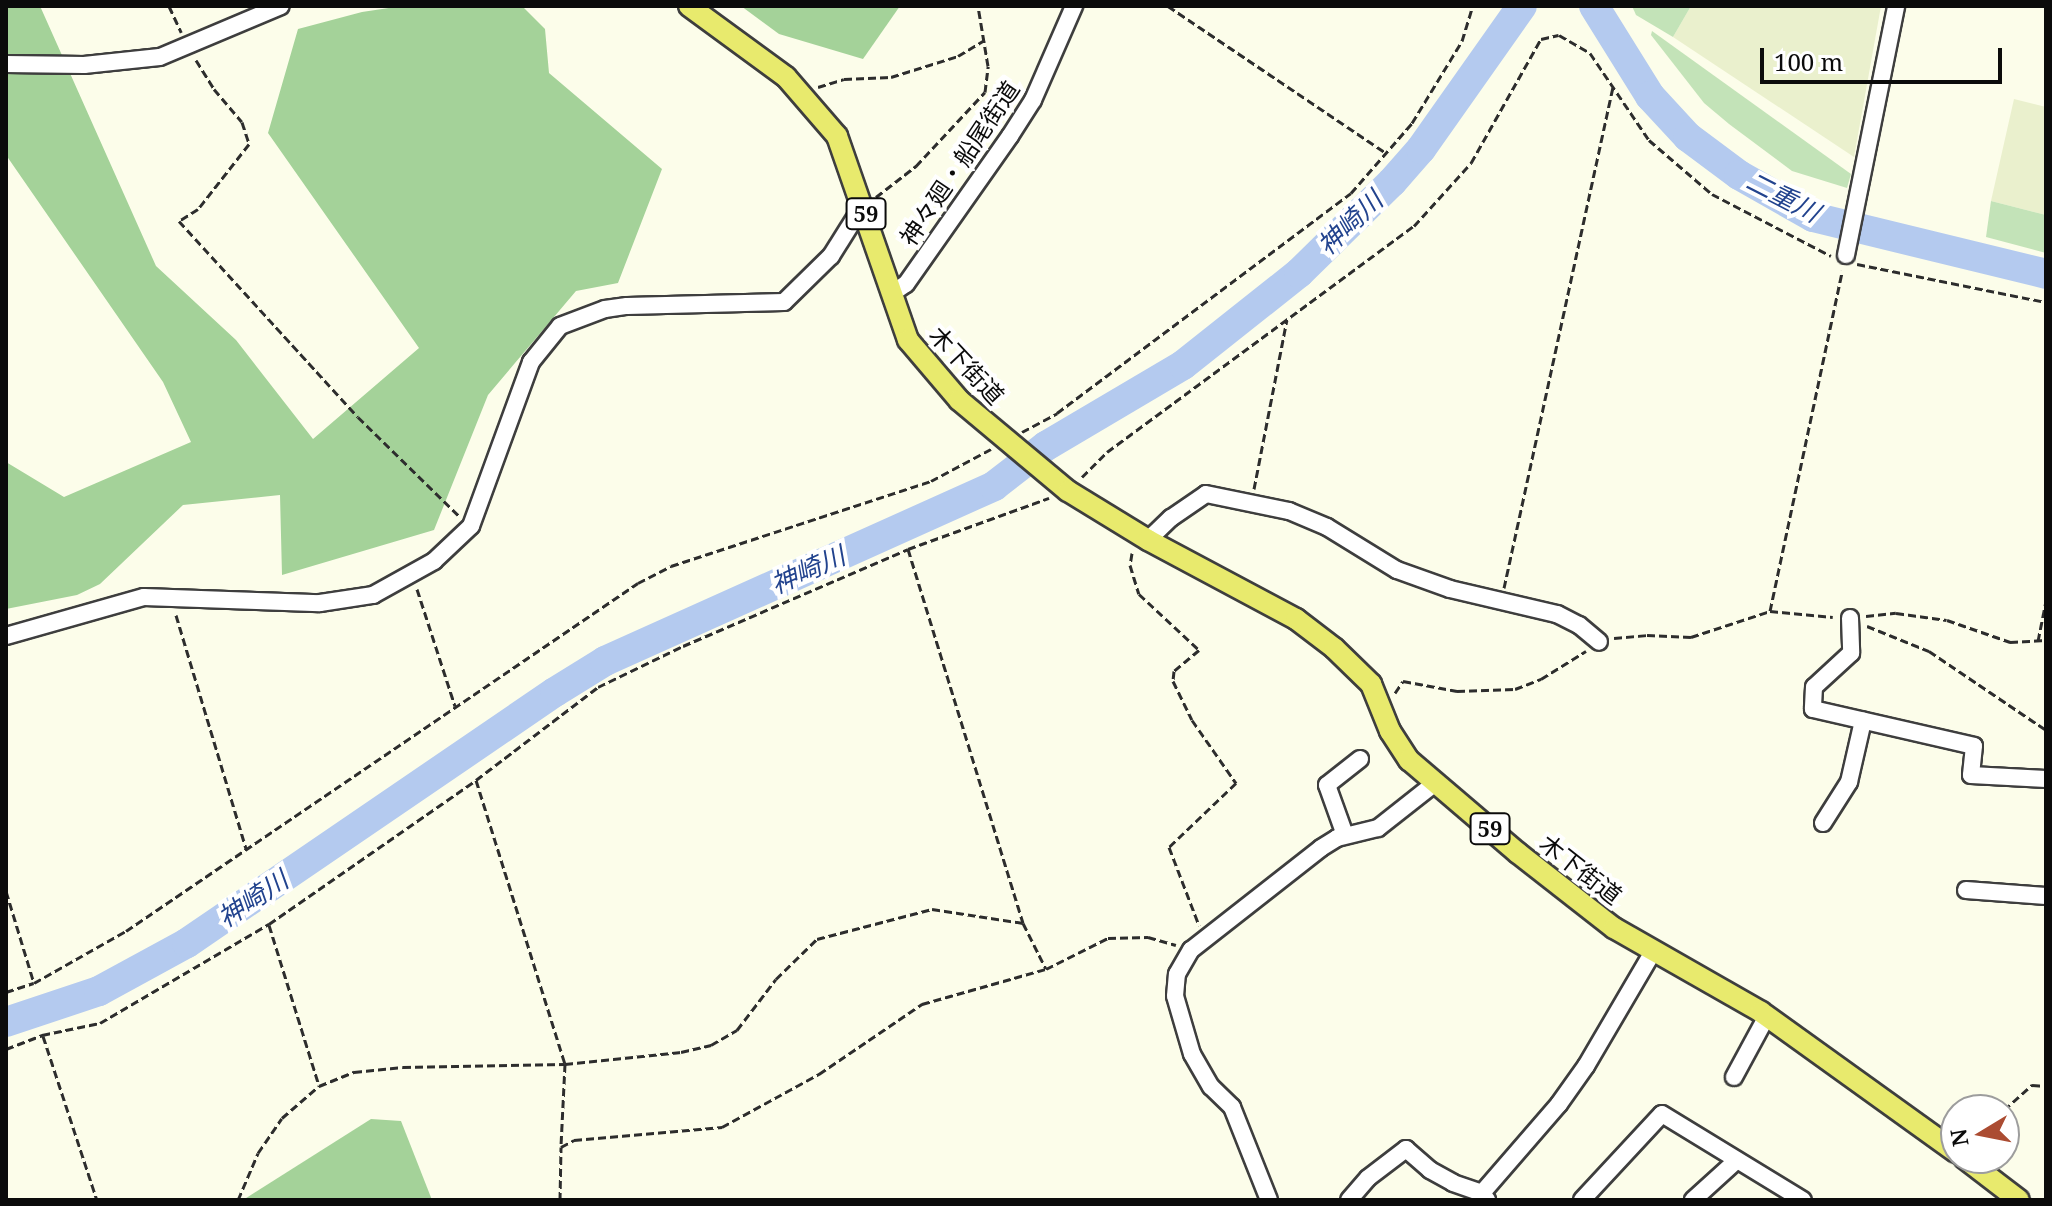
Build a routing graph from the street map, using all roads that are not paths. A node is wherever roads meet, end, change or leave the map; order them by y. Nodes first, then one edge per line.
1 (281, 6) edge
2 (689, 6) edge
3 (1074, 6) edge
4 (1896, 6) edge
5 (6, 64) edge
6 (863, 205) junction
7 (1845, 258) road end
8 (891, 294) junction
9 (1142, 537) junction
10 (1850, 618) road end
11 (6, 636) edge
12 (1599, 642) road end
13 (1863, 721) junction
14 (1360, 759) dead end
15 (2046, 779) edge
16 (1434, 784) junction
17 (1823, 823) dead end
18 (1345, 835) junction
19 (1966, 890) dead end
20 (2046, 896) edge
21 (1654, 950) junction
22 (1767, 1016) junction
23 (1734, 1077) dead end
24 (1940, 1140) edge
25 (1737, 1160) junction
26 (1985, 1174) edge
27 (1485, 1197) edge
28 (1269, 1200) edge
29 (1349, 1200) edge
30 (1582, 1200) edge
31 (1693, 1200) edge
32 (1803, 1200) edge
33 (2019, 1200) edge

1 - 5 street
2 - 6 main road, 木下街道 / 59
3 - 8 street, 神々廻・船尾街道
4 - 7 street
6 - 8 main road, 木下街道 / 59
6 - 11 street
8 - 9 main road, 木下街道 / 59
9 - 12 street
9 - 16 main road, 木下街道 / 59
10 - 13 street
13 - 15 street
13 - 17 street
14 - 18 street
16 - 18 street
16 - 21 main road, 木下街道 / 59
18 - 28 street
19 - 20 street
21 - 22 main road, 木下街道 / 59
21 - 27 street
22 - 23 street
22 - 24 main road, 木下街道 / 59
25 - 30 street
25 - 31 street
25 - 32 street
26 - 33 main road
27 - 29 street

